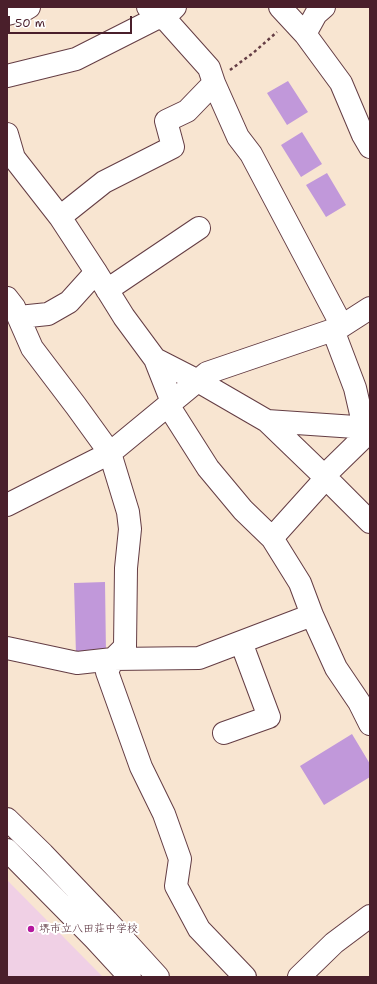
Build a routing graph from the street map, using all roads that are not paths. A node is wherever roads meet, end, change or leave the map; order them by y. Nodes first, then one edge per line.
1 (29, 7) edge
2 (324, 7) edge
3 (161, 10) edge
4 (7, 14) edge
5 (292, 20) edge
6 (7, 76) edge
7 (214, 83) junction
8 (7, 134) edge
9 (370, 147) edge
10 (11, 160) edge
11 (60, 217) junction
12 (198, 228) dead end
13 (96, 272) junction
14 (107, 290) junction
15 (370, 308) edge
16 (12, 309) edge
17 (338, 328) junction
18 (155, 359) junction
19 (198, 382) junction
20 (170, 404) junction
21 (267, 420) junction
22 (368, 428) edge
23 (110, 453) junction
24 (326, 477) junction
25 (7, 505) edge
26 (370, 522) edge
27 (272, 538) junction
28 (312, 616) junction
29 (241, 642) junction
30 (7, 648) edge
31 (113, 659) junction
32 (370, 724) edge
33 (224, 733) dead end
34 (7, 819) edge
35 (7, 850) edge
36 (370, 916) edge
37 (130, 977) edge
38 (158, 977) edge
39 (245, 977) edge
40 (299, 977) edge

1 - 4 street
2 - 5 street
3 - 6 street
3 - 7 street
5 - 9 street
7 - 11 street
7 - 17 street
8 - 10 street
10 - 11 street
11 - 13 street
12 - 14 street
13 - 14 street
13 - 16 street
14 - 18 street
15 - 17 street
16 - 23 street
17 - 19 street
17 - 22 street
18 - 19 street
18 - 20 street
19 - 20 street
19 - 21 street
20 - 23 street
20 - 27 street
21 - 22 street
21 - 24 street
22 - 24 street
23 - 25 street
23 - 31 street
24 - 26 street
24 - 27 street
27 - 28 street
28 - 29 street
28 - 32 street
29 - 31 street
29 - 33 street
30 - 31 street
31 - 39 street
34 - 38 street
35 - 37 street
36 - 40 street

